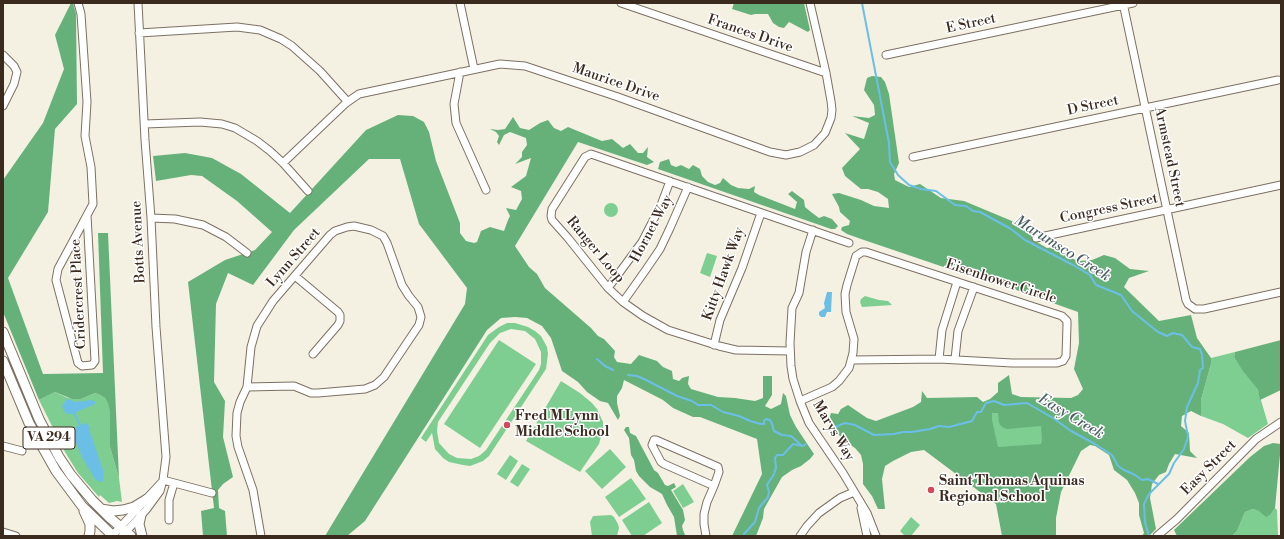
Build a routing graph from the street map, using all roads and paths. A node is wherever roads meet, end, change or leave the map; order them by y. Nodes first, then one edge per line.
1 (78, 3) edge
2 (138, 3) edge
3 (460, 3) edge
4 (621, 3) edge
5 (810, 3) edge
6 (1132, 3) edge
7 (1123, 4) edge
8 (139, 33) junction
9 (3, 55) edge
10 (886, 55) dead end
11 (474, 69) junction
12 (460, 72) junction
13 (826, 73) junction
14 (1278, 80) dead end
15 (347, 101) junction
16 (3, 106) edge
17 (1145, 108) junction
18 (145, 124) junction
19 (913, 157) dead end
20 (283, 163) junction
21 (670, 181) junction
22 (1281, 185) edge
23 (688, 187) junction
24 (486, 190) dead end
25 (308, 191) dead end
26 (1167, 210) junction
27 (761, 212) junction
28 (87, 215) junction
29 (151, 218) junction
30 (813, 230) junction
31 (1036, 238) dead end
32 (849, 243) dead end
33 (247, 253) dead end
34 (295, 276) junction
35 (957, 282) junction
36 (974, 287) junction
37 (608, 288) junction
38 (1281, 292) edge
39 (623, 302) junction
40 (3, 332) edge
41 (714, 345) junction
42 (790, 351) junction
43 (313, 354) dead end
44 (939, 359) junction
45 (955, 359) junction
46 (852, 360) junction
47 (3, 361) edge
48 (247, 387) junction
49 (800, 401) junction
50 (1281, 422) edge
51 (3, 446) edge
52 (22, 451) dead end
53 (163, 480) junction
54 (174, 483) junction
55 (714, 486) junction
56 (854, 492) junction
57 (212, 493) dead end
58 (147, 499) junction
59 (859, 502) junction
60 (82, 506) junction
61 (100, 509) junction
62 (141, 515) junction
63 (169, 520) dead end
64 (3, 532) edge
65 (125, 533) edge
66 (16, 536) edge
67 (89, 536) edge
68 (113, 536) edge
69 (142, 536) edge
70 (261, 536) edge
71 (706, 536) edge
72 (800, 536) edge
73 (868, 536) edge
74 (876, 536) edge
75 (1157, 536) edge

1 - 28 street, Cridercrest Place
2 - 8 street, Botts Avenue
3 - 11 street
4 - 13 street, Frances Drive
5 - 13 street, Maurice Drive
6 - 7 street, E Street
7 - 10 street, E Street
7 - 17 street, Armstead Street
8 - 15 street
8 - 18 street, Botts Avenue
9 - 16 street
11 - 12 street, Maurice Drive
11 - 13 street, Maurice Drive
12 - 15 street, Maurice Drive
12 - 24 street
14 - 17 street, D Street
15 - 20 street, Maurice Drive
17 - 19 street, D Street
17 - 26 street, Armstead Street
18 - 20 street
18 - 29 street, Botts Avenue
20 - 25 street
21 - 23 street, Ranger Loop
21 - 37 street, Hornet Way
21 - 37 street, Ranger Loop
22 - 26 street, Congress Street
23 - 27 street, Ranger Loop
23 - 39 street, Hornet Way
26 - 31 street, Congress Street
26 - 38 street, Armstead Street
27 - 30 street, Ranger Loop
27 - 41 street, Kitty Hawk Way
28 - 28 street, Cridercrest Place
29 - 33 street
29 - 53 street, Botts Avenue
30 - 32 street, Ranger Loop
30 - 42 street, Marys Way
34 - 43 street
34 - 48 street, Lynn Street
34 - 48 street, Lynn Street
35 - 36 street, Eisenhower Circle
35 - 44 street
35 - 46 street, Eisenhower Circle
36 - 45 street
36 - 45 street, Eisenhower Circle
37 - 39 street, Ranger Loop
39 - 41 street, Ranger Loop
40 - 61 main road, VA 294
41 - 42 street, Ranger Loop
42 - 49 street, Marys Way
44 - 45 street, Eisenhower Circle
44 - 46 street, Eisenhower Circle
46 - 49 street, Eisenhower Circle
47 - 60 main road, VA 294
48 - 70 street, Lynn Street
49 - 56 street, Marys Way
50 - 75 street, Easy Street
51 - 52 street
53 - 54 street
53 - 58 street
53 - 62 street, Botts Avenue
54 - 57 street
54 - 63 street
55 - 55 street
55 - 71 street
56 - 59 street, Marys Way
56 - 72 street
58 - 61 main road
58 - 65 street
59 - 73 street, Marys Way
59 - 74 street, Marys Way
60 - 67 main road
60 - 68 main road, VA 294
61 - 65 main road, VA 294
62 - 65 street, Botts Avenue
62 - 69 main road
64 - 66 street
65 - 68 street

